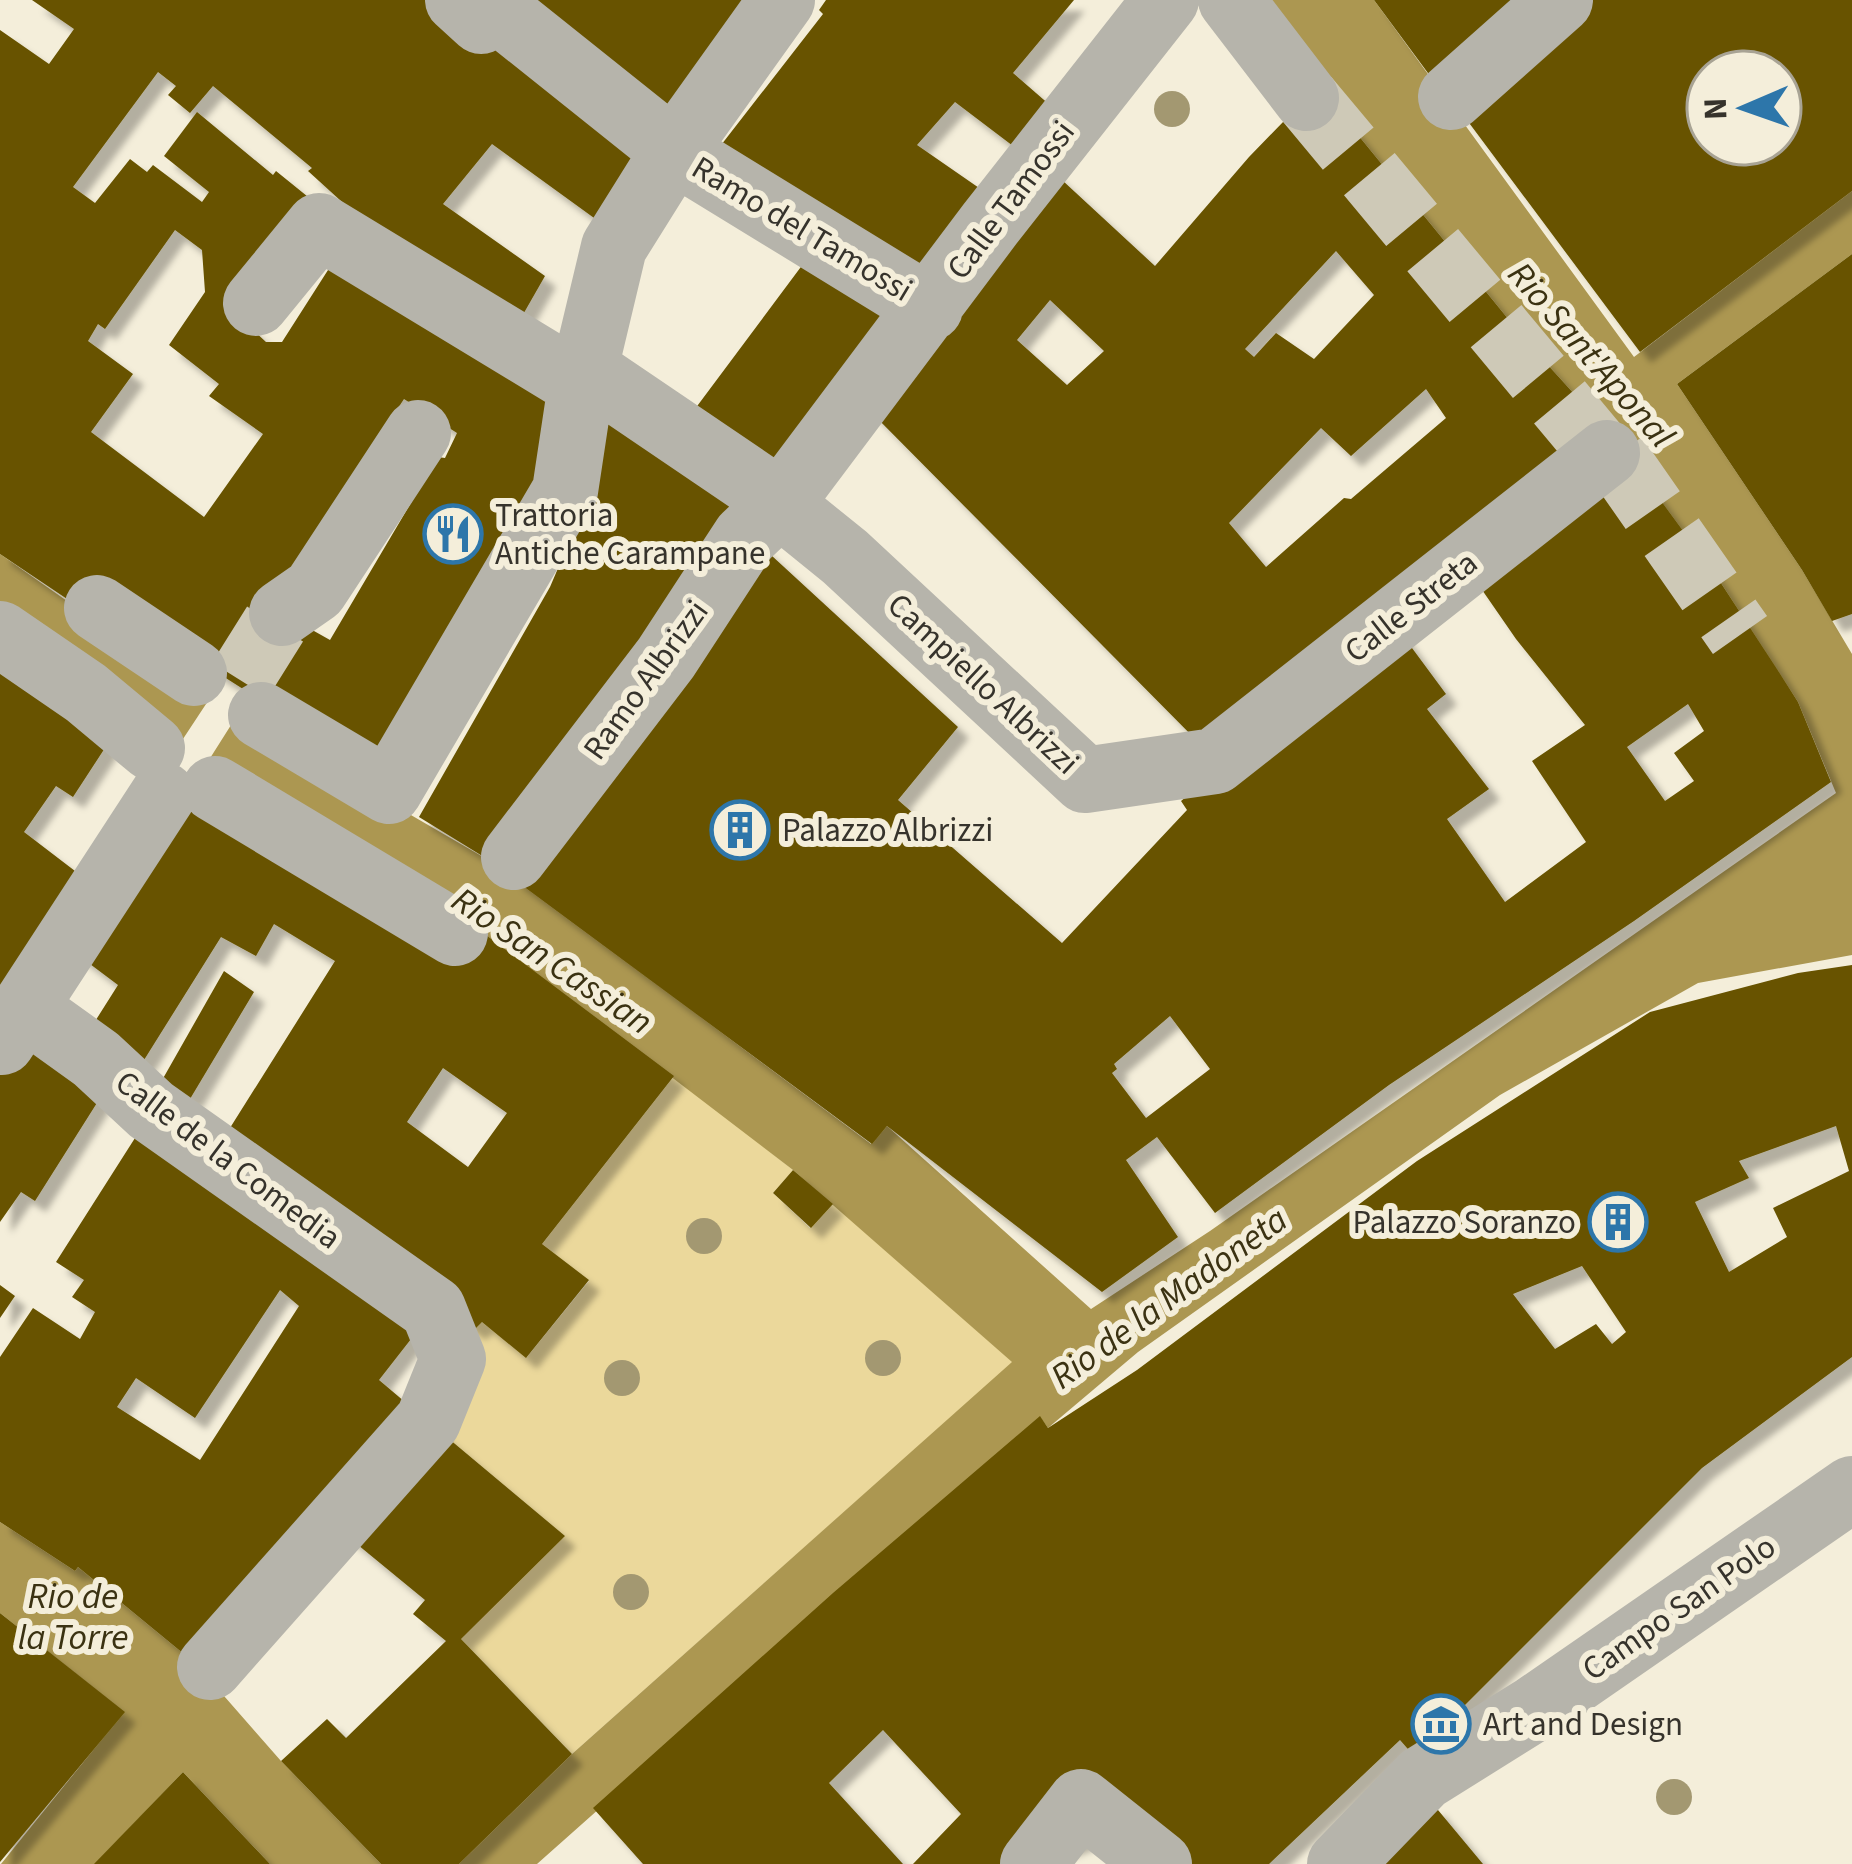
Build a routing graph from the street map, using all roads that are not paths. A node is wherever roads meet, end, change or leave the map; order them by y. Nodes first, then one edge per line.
1 (458, 0) edge
2 (782, 0) edge
3 (1166, 0) edge
4 (1231, 0) edge
5 (1560, 0) edge
6 (1451, 97) dead end
7 (1306, 98) tunnel mouth
8 (664, 141) junction
9 (292, 268) dead end
10 (930, 308) junction
11 (583, 377) junction
12 (418, 433) dead end
13 (1607, 453) dead end
14 (768, 495) junction
15 (97, 608) dead end
16 (282, 613) tunnel mouth
17 (0, 634) edge
18 (194, 673) dead end
19 (261, 715) dead end
20 (1215, 761) joint
21 (177, 777) junction
22 (514, 857) dead end
23 (455, 933) dead end
24 (13, 1027) edge
25 (1852, 1489) edge
26 (210, 1667) dead end
27 (1033, 1864) edge
28 (1159, 1864) edge
29 (1340, 1864) edge

1 - 8 street, Ramo del Tamossi
2 - 8 street
3 - 10 street, Calle Tamossi
4 - 7 street
5 - 6 street
8 - 10 street, Ramo del Tamossi
8 - 11 street
9 - 11 street
10 - 14 street, Calle Tamossi
11 - 14 street
11 - 19 street
12 - 16 street
13 - 20 street, Calle Streta
14 - 20 street, Campiello Albrizzi
14 - 22 street, Ramo Albrizzi
15 - 18 street
17 - 21 street
21 - 23 street
21 - 24 street
24 - 26 street, Calle de la Comedia
25 - 29 street, Campo San Polo
27 - 28 street

